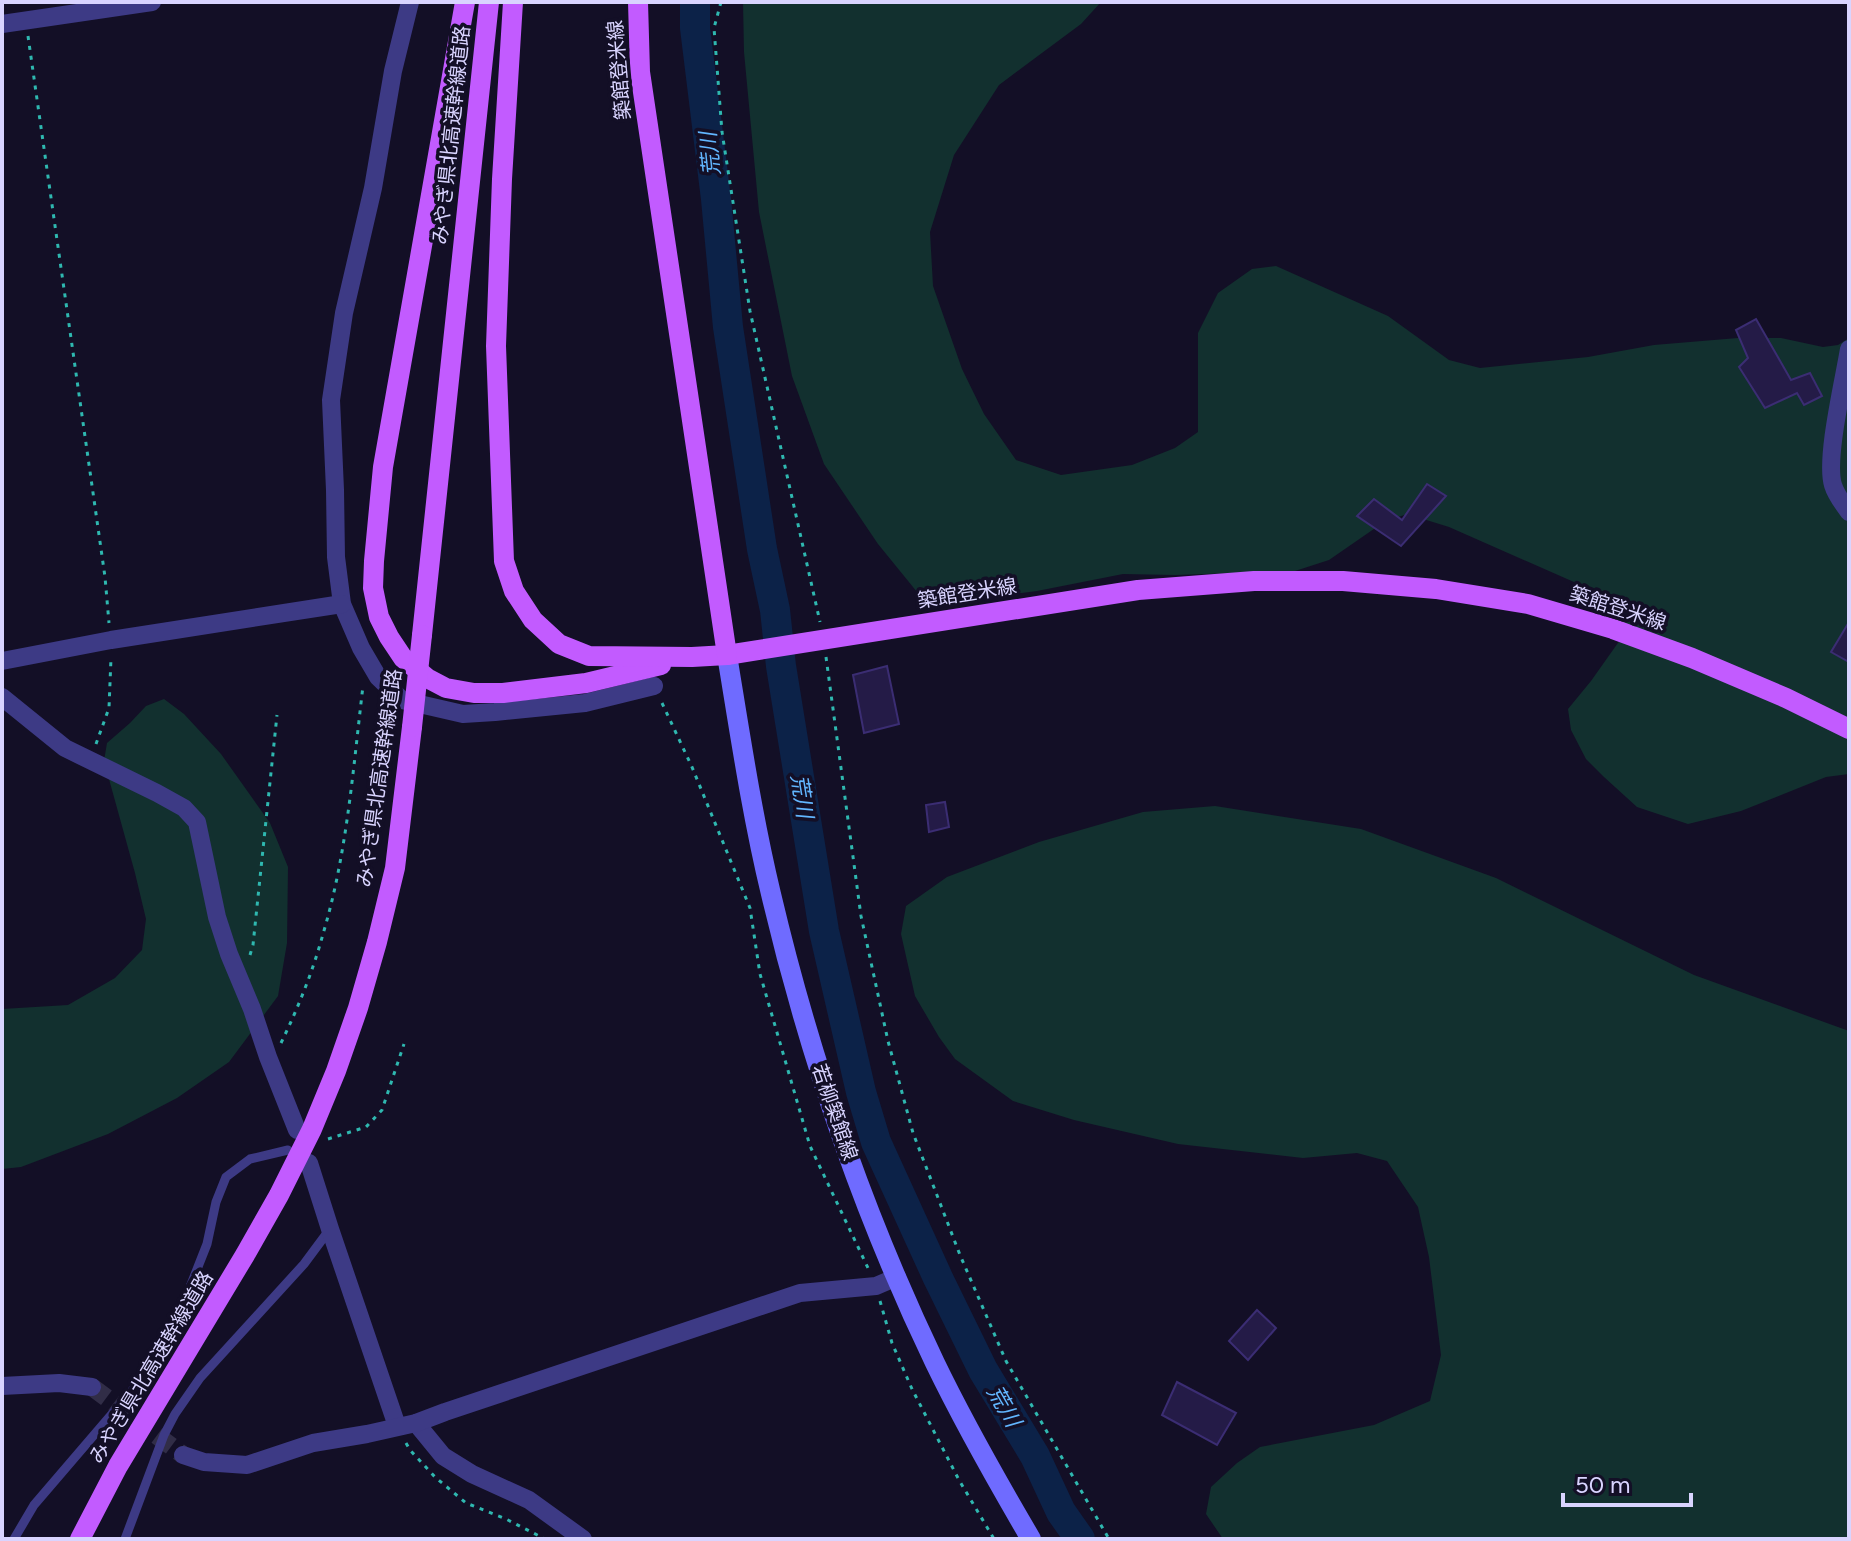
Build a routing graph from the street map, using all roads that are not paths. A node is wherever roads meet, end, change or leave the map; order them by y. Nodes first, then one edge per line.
1 (152, 2) edge
2 (410, 2) edge
3 (465, 2) edge
4 (489, 2) edge
5 (513, 2) edge
6 (638, 2) edge
7 (2, 24) edge
8 (1849, 349) edge
9 (1849, 512) edge
10 (342, 604) junction
11 (727, 655) junction
12 (692, 657) junction
13 (2, 661) edge
14 (654, 686) dead end
15 (2, 697) edge
16 (1849, 729) edge
17 (297, 1130) dead end
18 (288, 1150) dead end
19 (309, 1163) dead end
20 (330, 1229) junction
21 (897, 1277) junction
22 (2, 1386) edge
23 (92, 1387) tunnel mouth
24 (406, 1425) junction
25 (183, 1455) tunnel mouth
26 (14, 1539) edge
27 (80, 1539) edge
28 (125, 1539) edge
29 (583, 1539) edge
30 (1031, 1539) edge

1 - 7 street
2 - 10 street
3 - 12 main road
4 - 27 main road, みやぎ県北高速幹線道路, bridge
5 - 12 main road
6 - 11 main road, 築館登米線
8 - 9 street
10 - 13 street
10 - 14 street
11 - 12 main road
11 - 16 main road, 築館登米線
11 - 21 main road, 若柳築館線
15 - 17 street
18 - 26 lane
19 - 20 street
20 - 24 street
20 - 28 lane
21 - 24 street
21 - 30 main road, 若柳築館線
22 - 23 street
24 - 25 street
24 - 29 street

